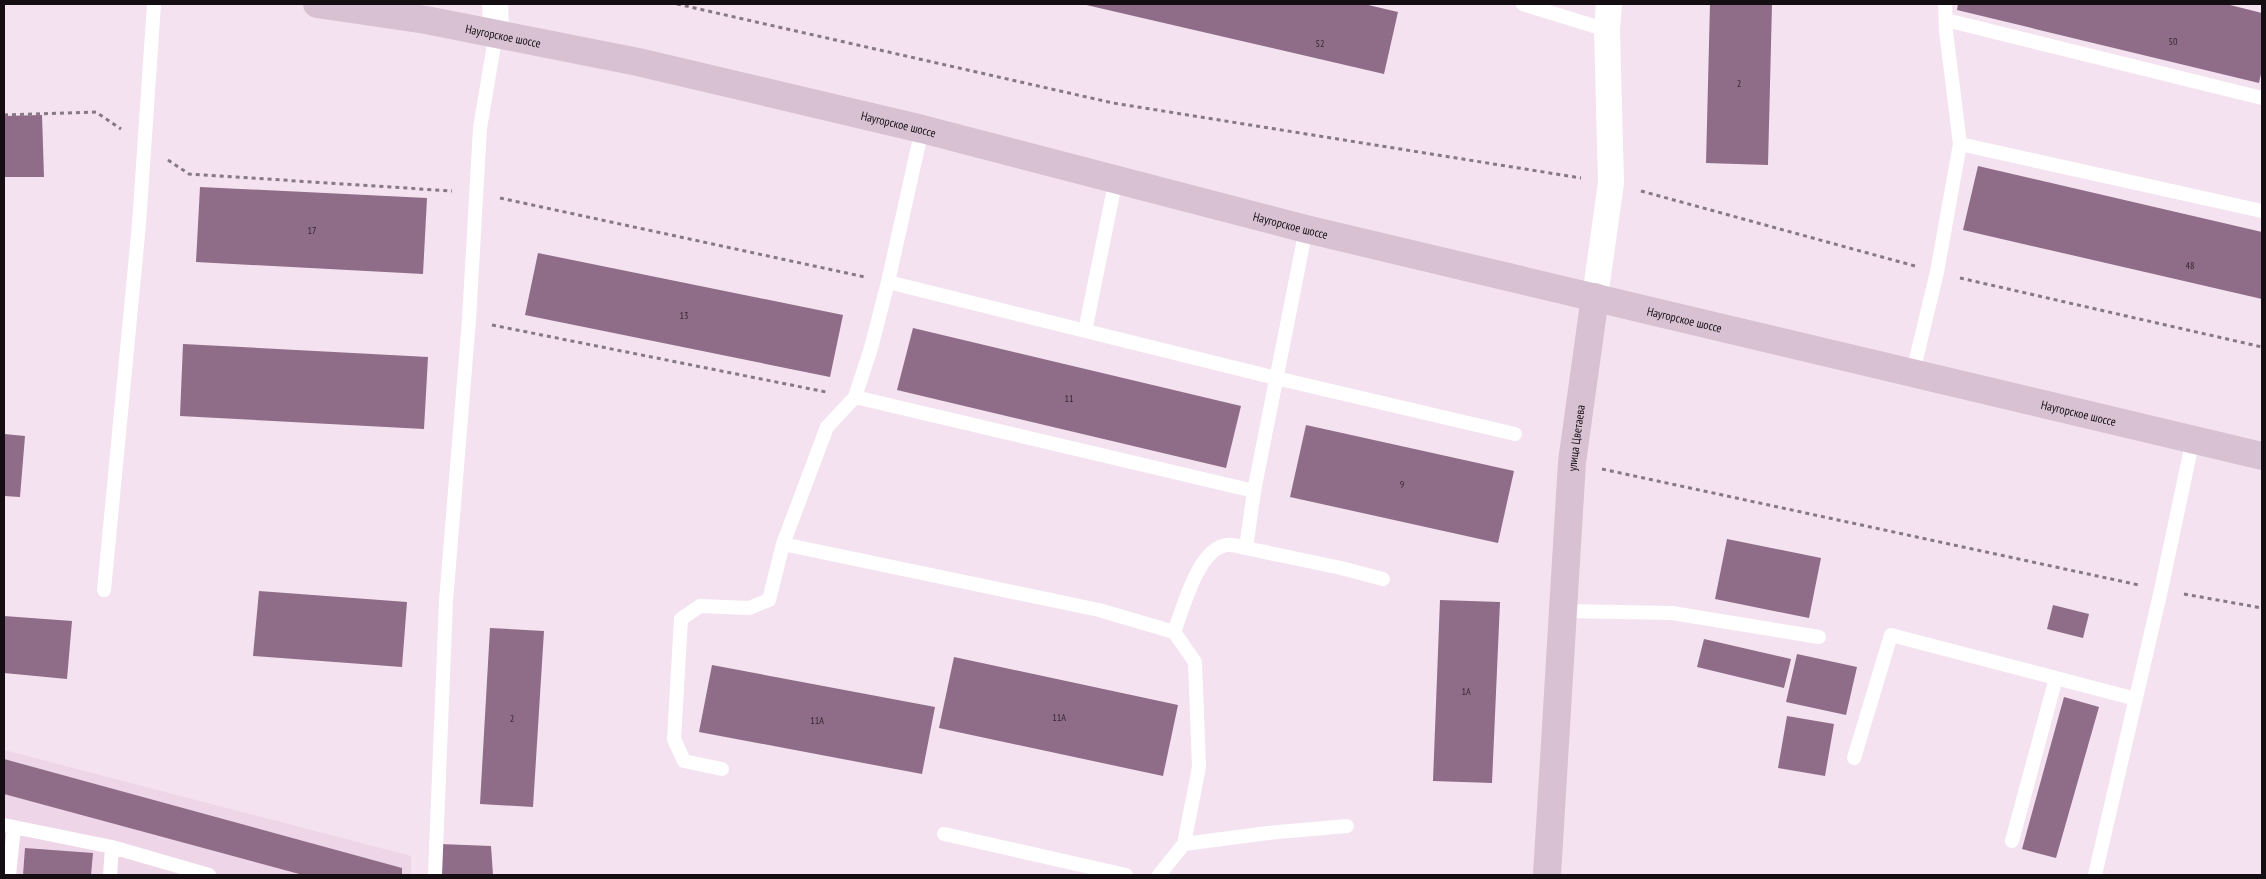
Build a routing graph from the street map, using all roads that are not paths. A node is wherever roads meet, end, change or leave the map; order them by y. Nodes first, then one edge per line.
1 (154, 4) edge
2 (317, 4) edge
3 (495, 4) edge
4 (1523, 4) edge
5 (1609, 4) edge
6 (1945, 4) edge
7 (1946, 20) junction
8 (1607, 30) junction
9 (496, 33) junction
10 (2262, 98) edge
11 (922, 129) junction
12 (1960, 144) junction
13 (1116, 179) junction
14 (2262, 211) edge
15 (1306, 229) junction
16 (888, 282) junction
17 (1595, 297) junction
18 (1085, 331) junction
19 (1913, 372) junction
20 (1276, 378) junction
21 (855, 397) junction
22 (1515, 434) dead end
23 (2192, 439) junction
24 (2262, 456) edge
25 (1254, 492) junction
26 (783, 544) junction
27 (1246, 548) junction
28 (1383, 579) dead end
29 (104, 590) dead end
30 (1564, 611) junction
31 (1174, 632) junction
32 (1819, 637) dead end
33 (2056, 678) junction
34 (2136, 699) junction
35 (1854, 758) dead end
36 (722, 769) dead end
37 (9, 826) edge
38 (1346, 826) dead end
39 (944, 834) dead end
40 (2012, 841) dead end
41 (1184, 844) junction
42 (112, 847) junction
43 (9, 875) edge
44 (110, 875) edge
45 (209, 875) edge
46 (436, 875) edge
47 (1126, 875) edge
48 (1159, 875) edge
49 (1547, 875) edge
50 (2095, 875) edge

1 - 29 lane
2 - 9 main road, Наугорское шоссе
3 - 9 street
4 - 8 lane
5 - 8 street, улица Цветаева
6 - 7 lane
7 - 10 lane
7 - 12 lane
8 - 17 street, улица Цветаева
9 - 11 main road, Наугорское шоссе
9 - 46 lane
11 - 13 main road, Наугорское шоссе
11 - 16 lane
12 - 14 lane
12 - 19 lane
13 - 15 main road, Наугорское шоссе
13 - 18 lane
15 - 17 main road, Наугорское шоссе
15 - 20 lane
16 - 18 lane
16 - 21 lane
17 - 19 main road, Наугорское шоссе
17 - 30 main road, улица Цветаева
18 - 20 lane
19 - 23 main road, Наугорское шоссе
20 - 22 lane
20 - 25 lane
21 - 25 lane
21 - 26 lane
23 - 24 main road, Наугорское шоссе
23 - 34 lane
25 - 27 lane
26 - 31 lane
26 - 36 lane
27 - 28 lane
27 - 31 lane
30 - 32 lane
30 - 49 main road, улица Цветаева
31 - 41 lane
33 - 34 lane
33 - 35 lane
33 - 40 lane
34 - 50 lane
37 - 42 lane
37 - 43 lane
38 - 41 lane
39 - 47 lane
41 - 48 lane
42 - 44 lane
42 - 45 lane

